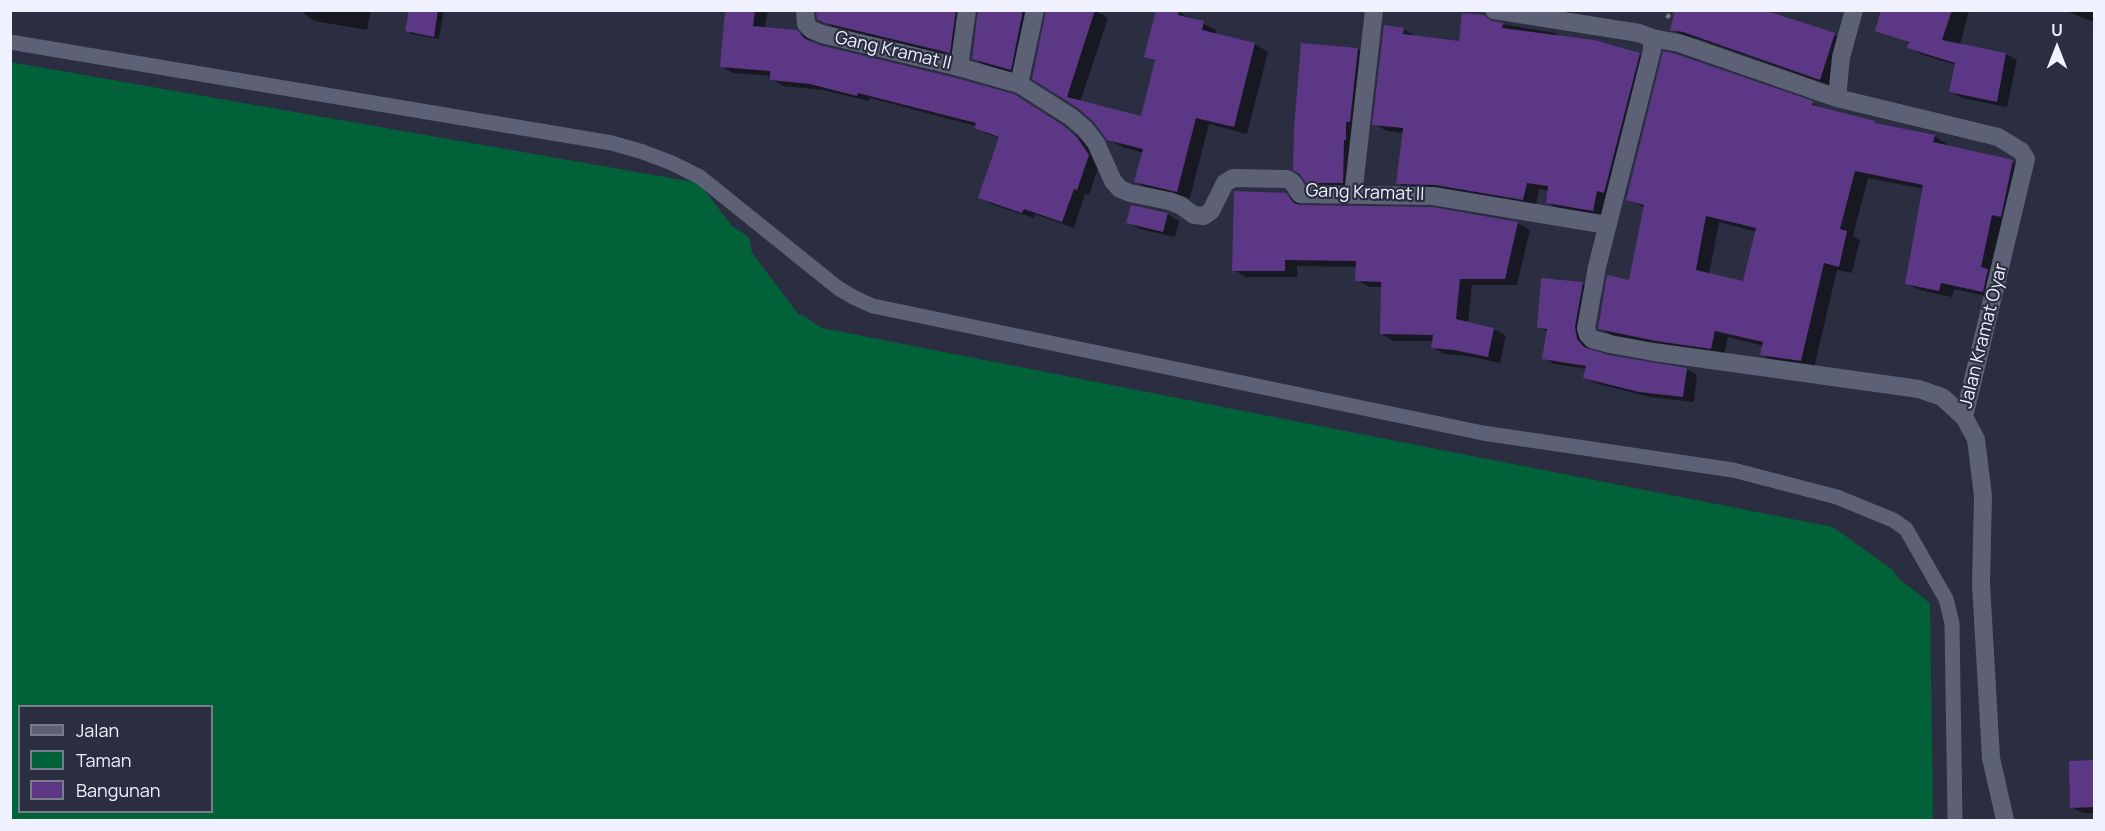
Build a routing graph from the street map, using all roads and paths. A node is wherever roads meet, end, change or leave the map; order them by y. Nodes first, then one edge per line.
1 (806, 10) edge
2 (968, 10) edge
3 (1035, 10) edge
4 (1374, 10) edge
5 (1494, 10) edge
6 (1854, 10) edge
7 (1653, 38) junction
8 (10, 42) edge
9 (959, 67) junction
10 (1019, 84) junction
11 (1837, 98) junction
12 (1353, 195) junction
13 (1607, 225) junction
14 (1964, 417) junction
15 (1955, 820) edge
16 (2005, 820) edge

1 - 9 street, Gang Kramat II
2 - 9 street
3 - 10 street
4 - 12 street
5 - 7 street
6 - 11 street
7 - 11 street
7 - 13 street
8 - 15 lane
9 - 10 street, Gang Kramat II
10 - 12 street, Gang Kramat II
11 - 14 street, Jalan Kramat Oyar
12 - 13 street, Gang Kramat II
13 - 14 street
14 - 16 street, Jalan Kramat Oyar

